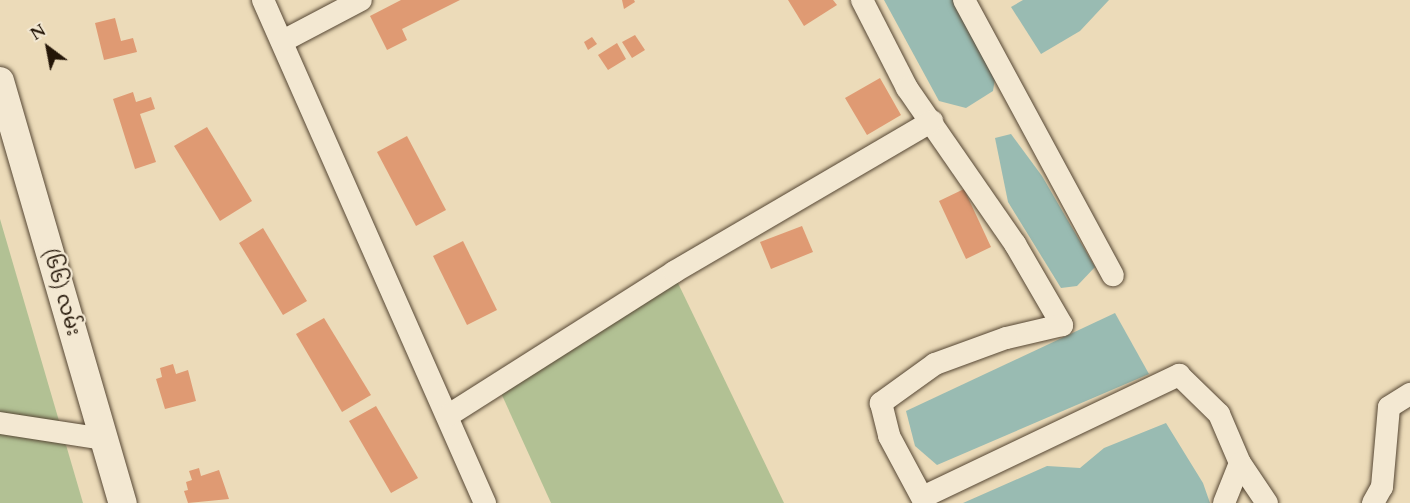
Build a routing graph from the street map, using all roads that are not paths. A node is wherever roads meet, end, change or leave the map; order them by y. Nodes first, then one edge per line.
1 (262, 0) edge
2 (361, 0) edge
3 (862, 0) edge
4 (964, 0) edge
5 (283, 41) junction
6 (0, 81) edge
7 (932, 121) junction
8 (1113, 275) dead end
9 (1410, 394) edge
10 (449, 415) junction
11 (0, 423) edge
12 (105, 439) junction
13 (1240, 463) junction
14 (924, 500) edge
15 (123, 503) edge
16 (485, 503) edge
17 (1224, 503) edge
18 (1267, 503) edge
19 (1373, 503) edge

1 - 5 street
2 - 5 street
3 - 7 street
4 - 8 street
5 - 10 street
6 - 12 street, (၆၆) လမ်း
7 - 10 street
7 - 14 street
9 - 19 street
10 - 16 street
11 - 12 street
12 - 15 street, (၆၆) လမ်း
13 - 14 street
13 - 17 street
13 - 18 street

